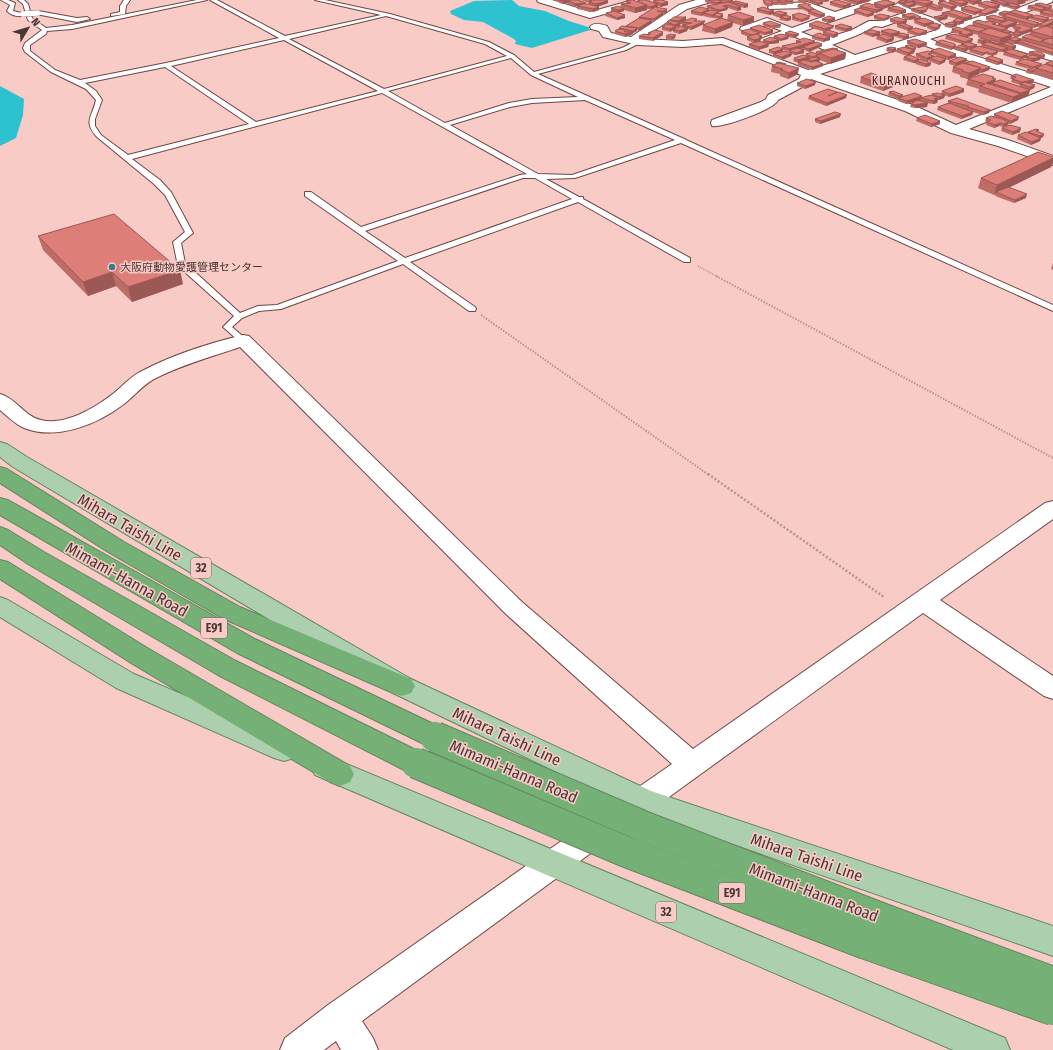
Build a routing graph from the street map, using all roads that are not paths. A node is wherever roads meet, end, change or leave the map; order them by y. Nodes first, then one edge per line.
1 (4, 0) edge
2 (21, 0) edge
3 (127, 0) edge
4 (204, 0) edge
5 (318, 0) edge
6 (542, 0) edge
7 (609, 0) edge
8 (644, 0) edge
9 (707, 0) edge
10 (880, 0) edge
11 (956, 0) edge
12 (1048, 0) edge
13 (217, 1) edge
14 (985, 1) edge
15 (670, 4) dead end
16 (625, 5) junction
17 (683, 7) junction
18 (773, 7) edge
19 (962, 9) junction
20 (1013, 11) junction
21 (125, 14) junction
22 (911, 14) junction
23 (388, 15) junction
24 (835, 16) junction
25 (991, 16) junction
26 (1031, 16) edge
27 (926, 19) junction
28 (967, 25) junction
29 (595, 27) dead end
30 (745, 29) edge
31 (981, 29) edge
32 (45, 30) junction
33 (648, 30) junction
34 (696, 31) edge
35 (946, 31) junction
36 (792, 32) junction
37 (284, 38) junction
38 (807, 38) junction
39 (637, 39) junction
40 (923, 39) junction
41 (744, 48) junction
42 (823, 49) junction
43 (758, 54) junction
44 (512, 56) junction
45 (802, 57) edge
46 (1053, 58) edge
47 (852, 60) junction
48 (1053, 62) edge
49 (780, 64) junction
50 (166, 65) junction
51 (533, 74) junction
52 (808, 74) junction
53 (81, 82) junction
54 (1053, 84) edge
55 (1053, 90) edge
56 (383, 91) junction
57 (589, 98) junction
58 (717, 123) dead end
59 (254, 124) junction
60 (444, 125) junction
61 (956, 130) junction
62 (683, 140) junction
63 (126, 158) junction
64 (1053, 161) edge
65 (536, 175) junction
66 (308, 194) dead end
67 (580, 199) junction
68 (360, 230) junction
69 (687, 260) road end
70 (404, 261) junction
71 (1053, 308) edge
72 (472, 309) road end
73 (239, 316) junction
74 (243, 340) junction
75 (0, 400) edge
76 (0, 448) edge
77 (0, 474) edge
78 (0, 505) edge
79 (1053, 508) edge
80 (0, 536) edge
81 (0, 568) edge
82 (922, 600) junction
83 (0, 606) edge
84 (402, 686) junction
85 (1053, 689) edge
86 (692, 765) junction
87 (340, 774) junction
88 (643, 800) junction
89 (552, 864) junction
90 (1053, 941) edge
91 (1053, 982) edge
92 (1053, 1010) edge
93 (340, 1017) junction
94 (297, 1050) edge
95 (361, 1050) edge
96 (992, 1050) edge

1 - 21 lane, bridge
2 - 32 lane
3 - 21 lane
4 - 21 lane
5 - 23 lane
6 - 16 street
7 - 16 street
8 - 16 street
9 - 17 street
10 - 22 street
10 - 24 street
11 - 19 street
12 - 20 street
13 - 37 lane
14 - 19 street
14 - 20 street
15 - 17 street
17 - 33 street
18 - 24 street
19 - 27 street
20 - 25 street
20 - 26 street
21 - 32 lane
22 - 27 street
22 - 42 street
23 - 37 lane
23 - 44 lane
24 - 36 street
25 - 28 street
25 - 46 street
27 - 35 street
28 - 31 street
28 - 35 street
29 - 39 street
30 - 36 street
32 - 53 lane
33 - 34 street
33 - 39 street
35 - 40 street
36 - 38 street
36 - 41 street
37 - 50 lane
37 - 56 lane
38 - 42 street
38 - 43 street
39 - 41 street
39 - 51 lane
40 - 47 street
40 - 54 street
41 - 43 street
42 - 47 street
43 - 49 street
44 - 51 lane
44 - 56 lane
45 - 49 street
46 - 48 street
47 - 52 street
49 - 52 street
50 - 53 lane
50 - 59 lane
51 - 57 lane
52 - 58 street
52 - 61 street
53 - 63 lane
55 - 61 street
56 - 59 lane
56 - 60 lane
57 - 60 lane
57 - 62 lane
59 - 63 lane
60 - 65 lane
61 - 64 street
62 - 65 lane
62 - 71 lane
63 - 73 lane
65 - 67 lane
65 - 68 lane
66 - 68 lane
67 - 69 lane
67 - 70 lane
68 - 70 lane
70 - 72 lane
70 - 73 lane
73 - 74 lane
74 - 75 street
74 - 86 street
76 - 84 main road, Mihara Taishi Line / 32
77 - 84 highway
78 - 91 highway, Mimami-Hanna Road / E91, bridge
79 - 82 street
80 - 92 highway, Mimami-Hanna Road / E91, bridge
81 - 87 highway
82 - 85 street
82 - 86 street
83 - 87 main road, 32
84 - 88 main road, Mihara Taishi Line / 32
86 - 88 street
87 - 89 main road, 32
88 - 89 street
88 - 90 main road, Mihara Taishi Line / 32
89 - 93 street
89 - 96 main road, 32
93 - 94 street
93 - 95 street

